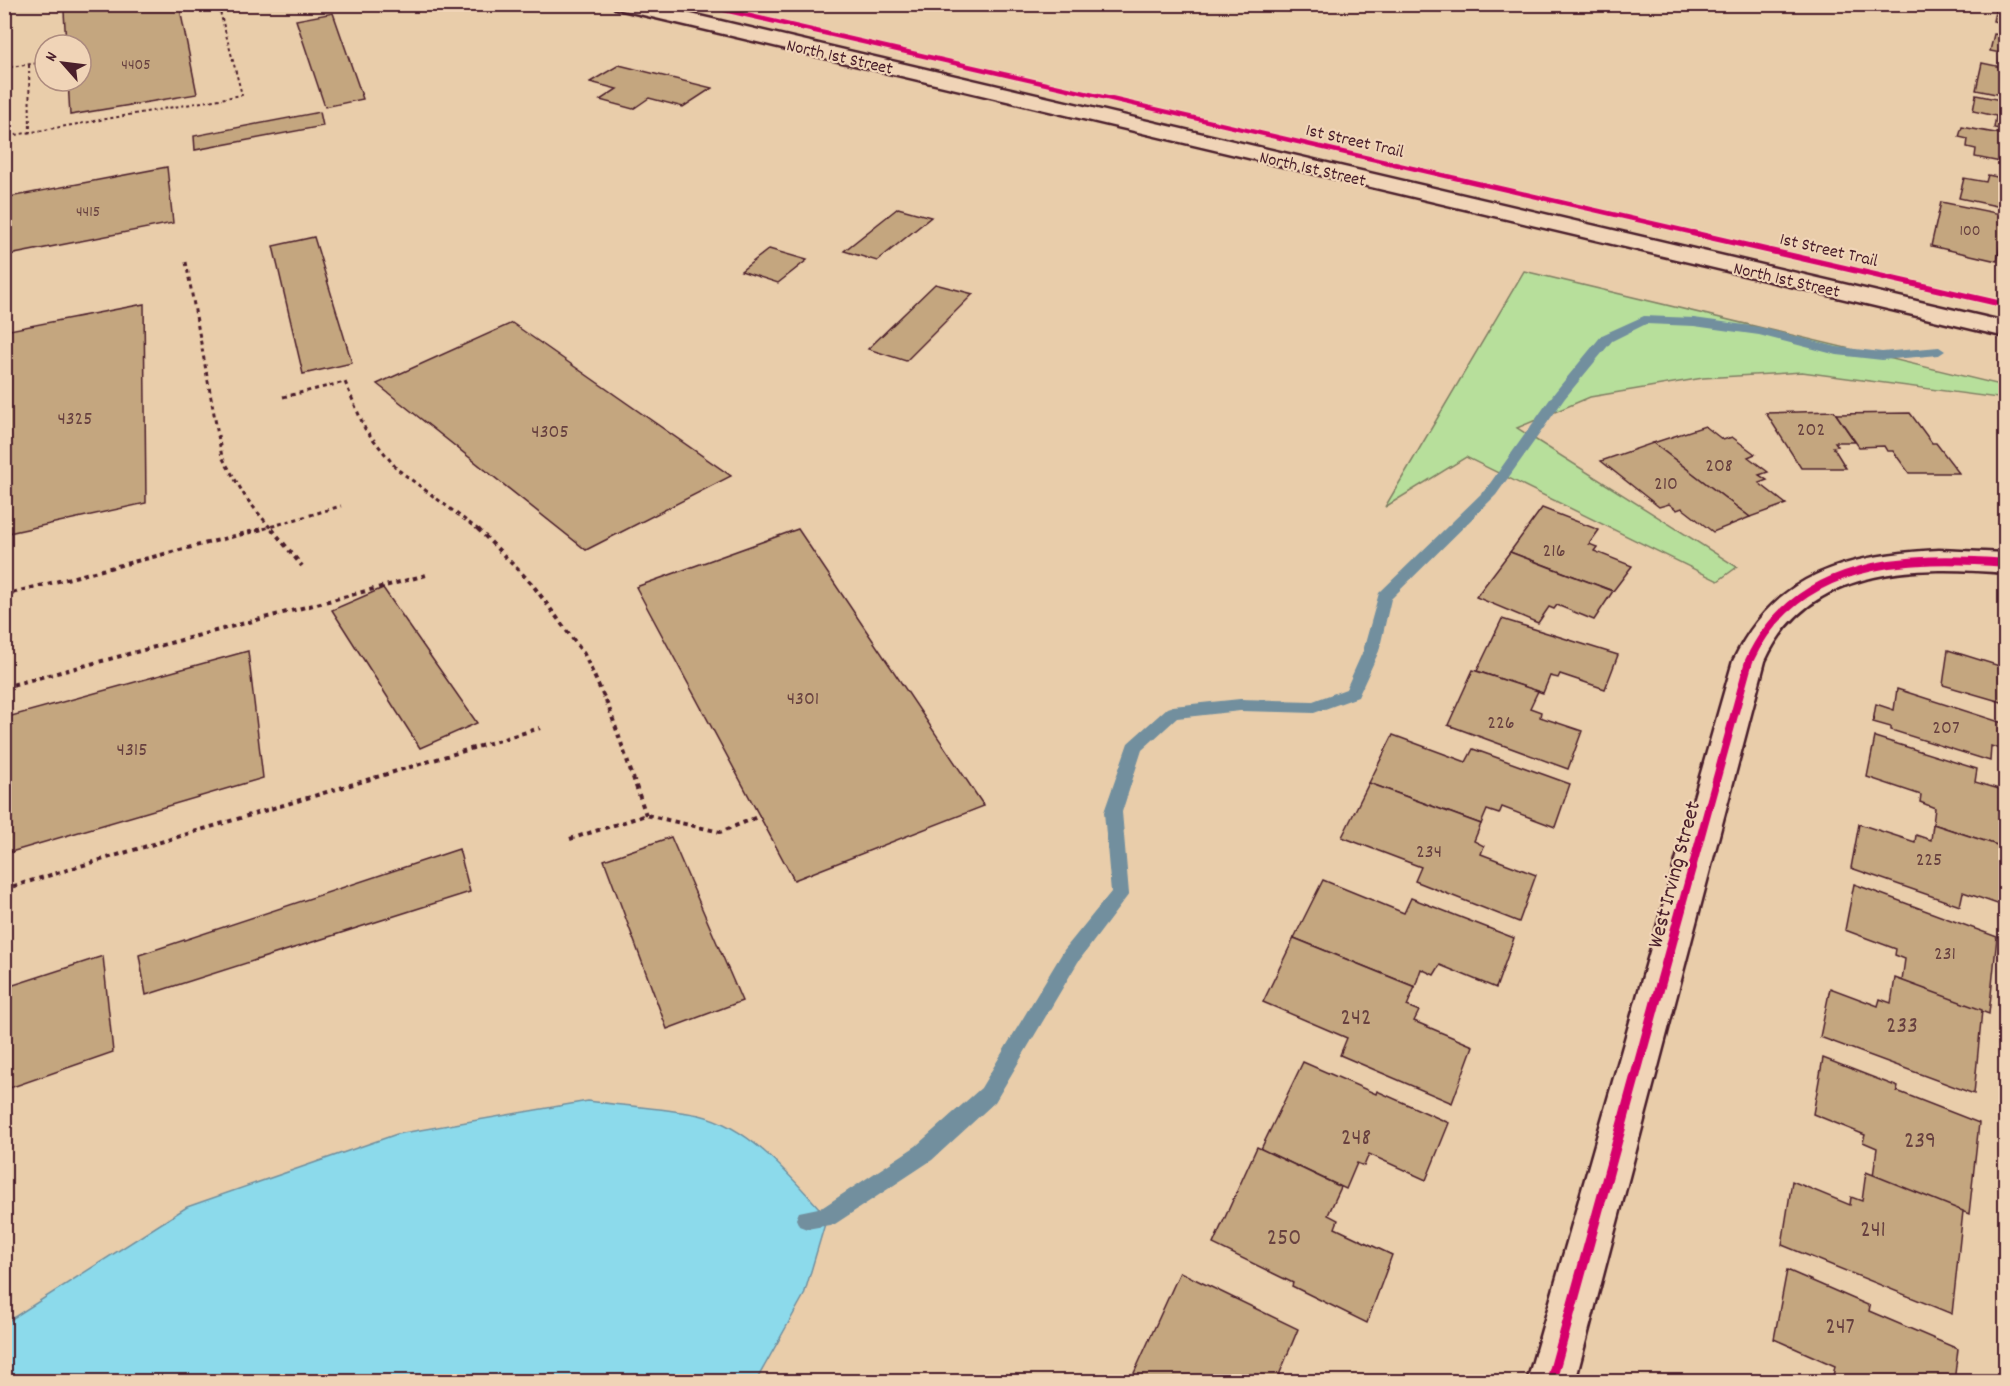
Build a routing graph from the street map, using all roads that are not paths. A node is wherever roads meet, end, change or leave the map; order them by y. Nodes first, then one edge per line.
1 (621, 4) edge
2 (2006, 330) edge
3 (2006, 563) edge
4 (1551, 1382) edge

1 - 2 main road, North 1st Street
3 - 4 main road, West Irving Street

